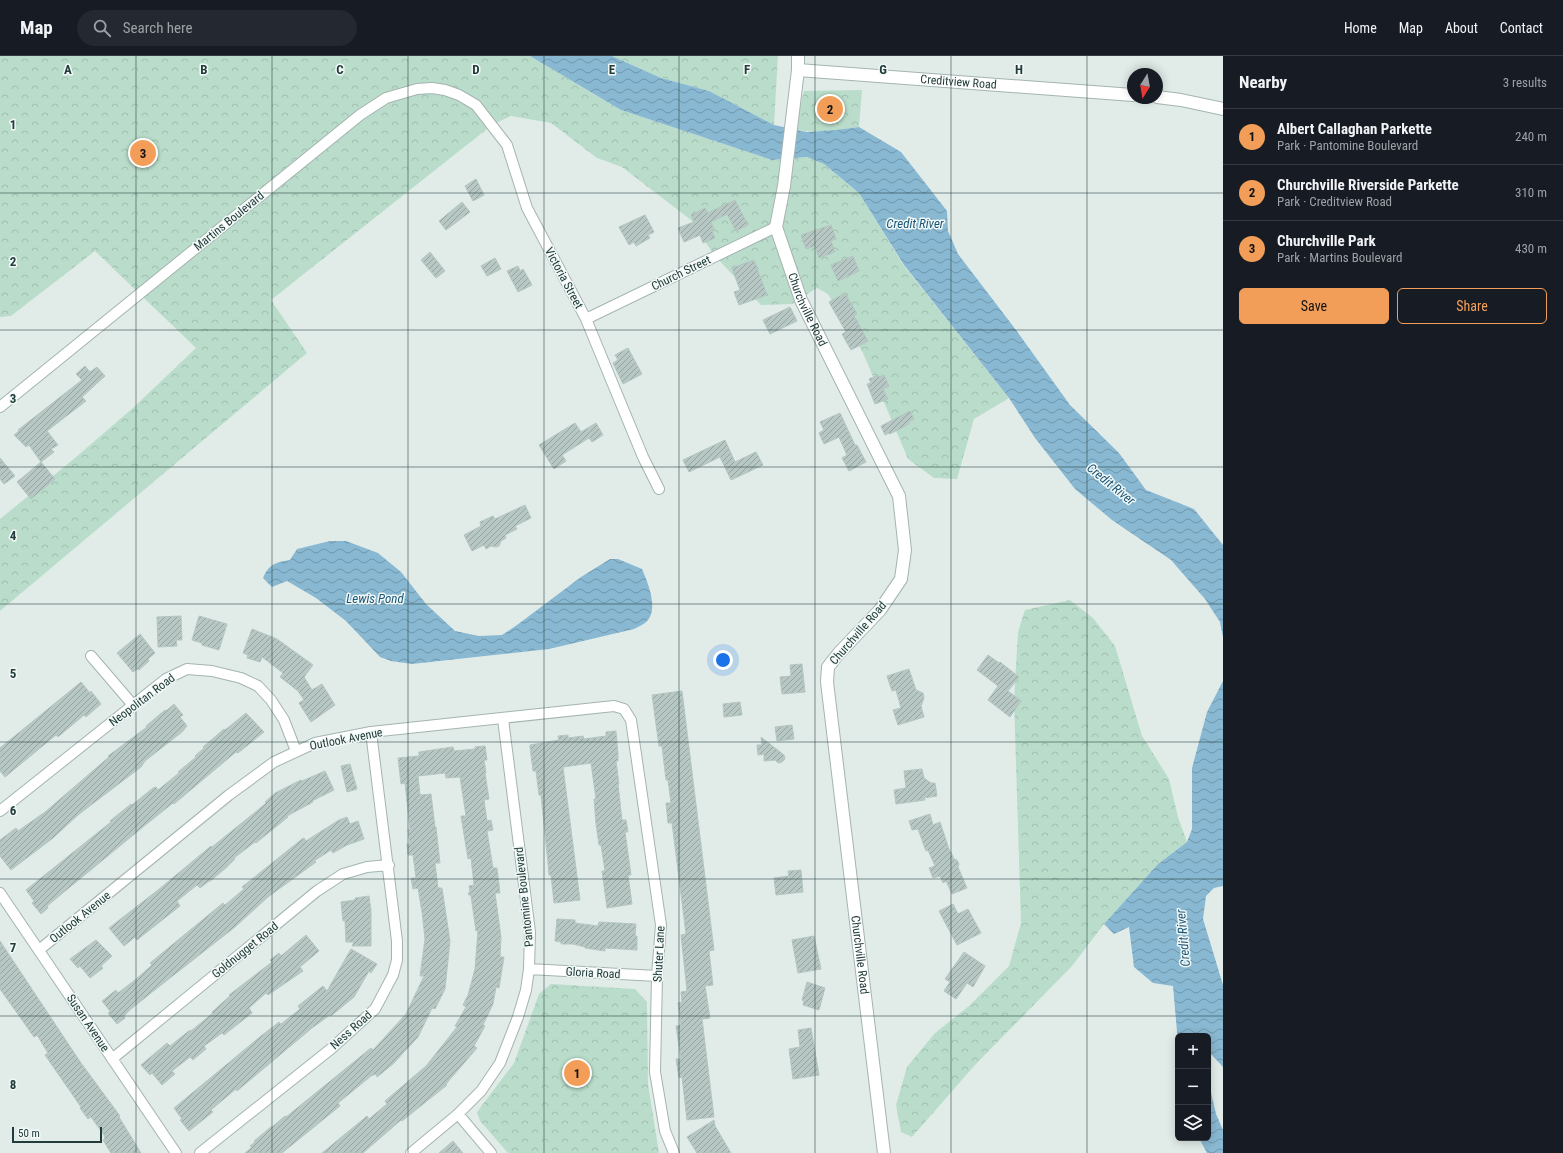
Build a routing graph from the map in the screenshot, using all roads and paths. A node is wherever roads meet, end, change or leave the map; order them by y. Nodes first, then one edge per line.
1 (798, 56) edge
2 (798, 70) junction
3 (1127, 95) edge
4 (1163, 98) edge
5 (476, 105) joint
6 (1223, 109) edge
7 (776, 227) junction
8 (586, 319) junction
9 (0, 407) edge
10 (659, 490) dead end
11 (91, 656) dead end
12 (133, 705) junction
13 (624, 709) joint
14 (504, 719) junction
15 (371, 732) junction
16 (296, 751) junction
17 (0, 811) edge
18 (388, 865) junction
19 (0, 893) edge
20 (39, 950) junction
21 (529, 969) junction
22 (657, 976) junction
23 (112, 1059) junction
24 (458, 1114) junction
25 (176, 1153) edge
26 (200, 1153) edge
27 (411, 1153) edge
28 (491, 1153) edge
29 (674, 1153) edge
30 (884, 1153) edge

1 - 2 street
2 - 3 street, Creditview Road
2 - 7 street, Churchville Road
4 - 6 street
5 - 8 street, Victoria Street
5 - 9 street, Martins Boulevard
7 - 8 street, Church Street
7 - 30 street, Churchville Road
8 - 10 street, Victoria Street
11 - 12 street
12 - 16 street, Neopolitan Road
12 - 17 street, Neopolitan Road
13 - 14 street, Outlook Avenue
13 - 22 street, Shuter Lane
14 - 15 street, Outlook Avenue
14 - 21 street, Pantomine Boulevard
15 - 16 street, Outlook Avenue
15 - 18 street, Ness Road
16 - 20 street, Outlook Avenue
18 - 23 street, Goldnugget Road
18 - 26 street, Ness Road
19 - 20 street, Susan Avenue
20 - 23 street, Susan Avenue
21 - 22 street, Gloria Road
21 - 24 street, Pantomine Boulevard
22 - 29 street, Shuter Lane
23 - 25 street, Susan Avenue
24 - 27 street, Pantomine Boulevard
24 - 28 street

